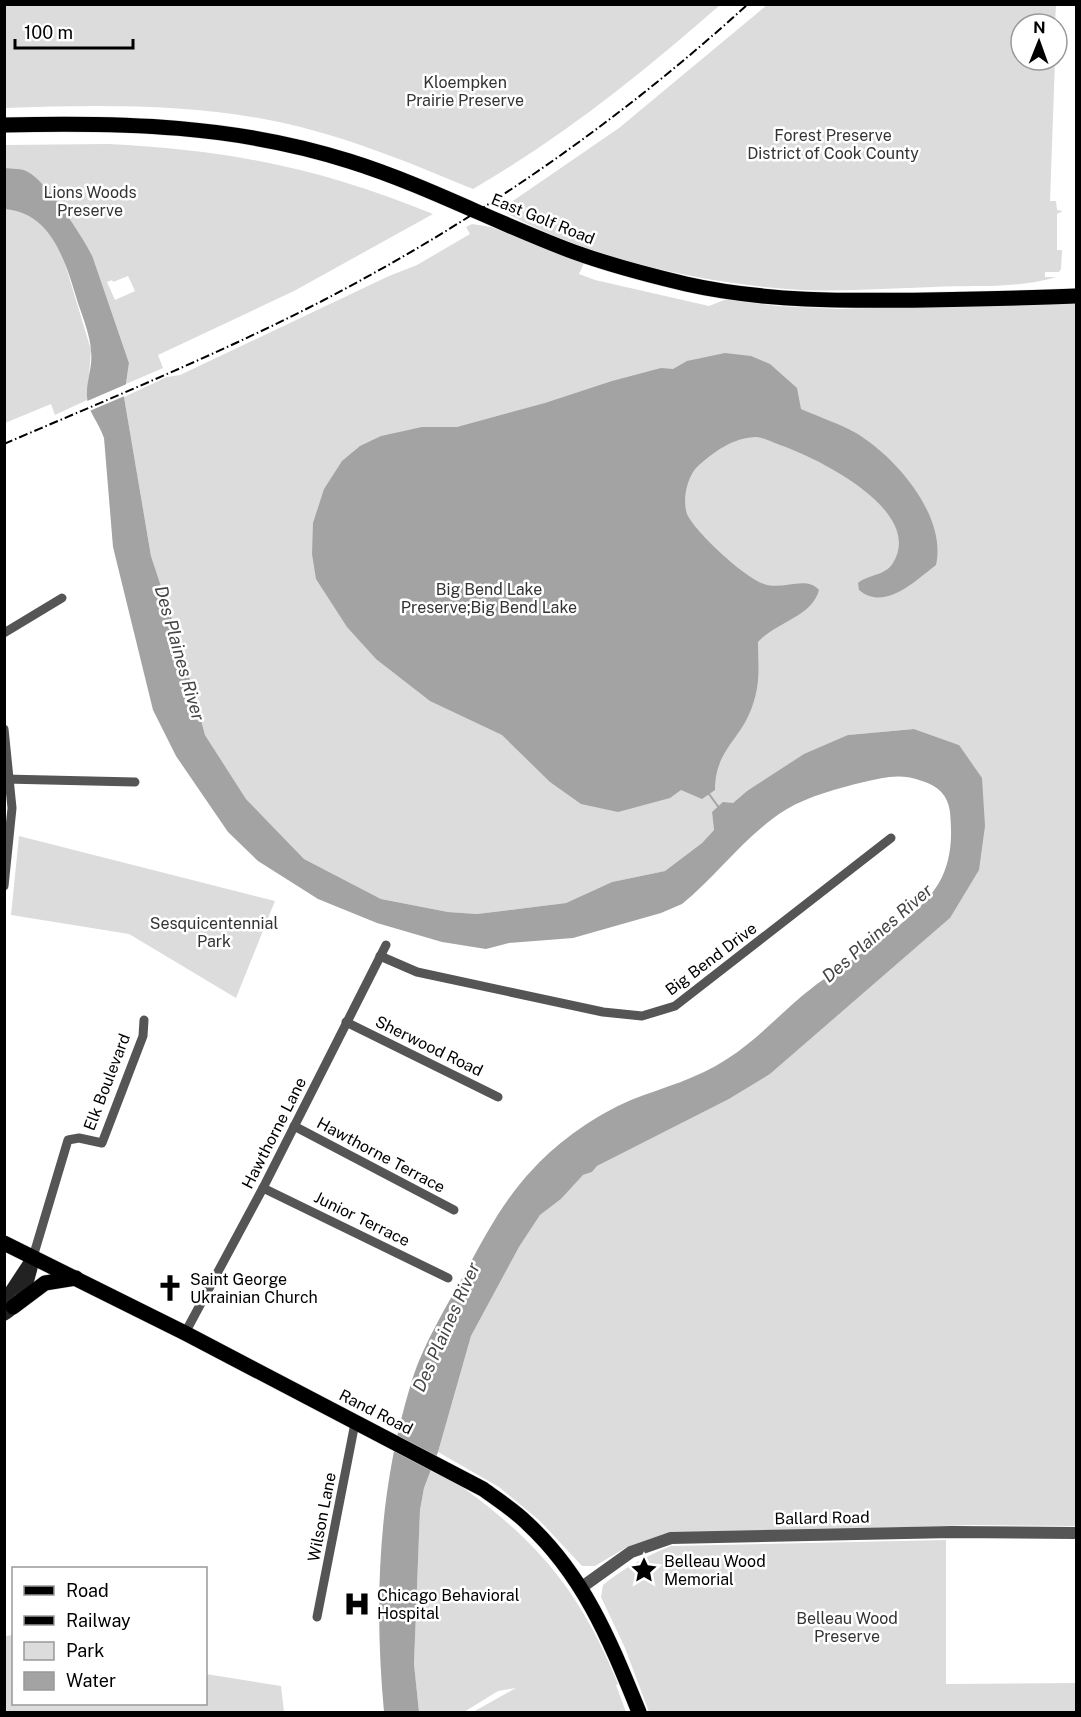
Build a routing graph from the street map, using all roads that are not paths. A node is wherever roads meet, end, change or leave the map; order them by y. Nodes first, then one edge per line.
1 (4, 125) edge
2 (1077, 296) edge
3 (62, 598) dead end
4 (4, 633) edge
5 (4, 729) edge
6 (6, 779) edge
7 (135, 782) dead end
8 (891, 838) dead end
9 (4, 886) edge
10 (386, 945) dead end
11 (380, 956) junction
12 (144, 1020) dead end
13 (346, 1022) junction
14 (498, 1097) dead end
15 (294, 1126) junction
16 (263, 1188) junction
17 (454, 1210) dead end
18 (4, 1243) edge
19 (33, 1257) junction
20 (76, 1278) junction
21 (448, 1278) dead end
22 (7, 1308) edge
23 (185, 1332) junction
24 (355, 1423) junction
25 (1077, 1533) edge
26 (582, 1587) junction
27 (317, 1617) dead end
28 (639, 1713) edge

1 - 2 main road, East Golf Road
3 - 4 street
5 - 6 street
6 - 7 street
6 - 9 street
8 - 11 street, Big Bend Drive
10 - 11 street, Hawthorne Lane
11 - 13 street, Hawthorne Lane
12 - 19 street, Elk Boulevard
13 - 14 street, Sherwood Road
13 - 15 street, Hawthorne Lane
15 - 16 street, Hawthorne Lane
15 - 17 street, Hawthorne Terrace
16 - 21 street, Junior Terrace
16 - 23 street, Hawthorne Lane
18 - 19 main road, Rand Road
19 - 20 main road, Rand Road
19 - 22 main road, Elk Boulevard
20 - 22 main road
20 - 23 main road, Rand Road
23 - 24 main road, Rand Road
24 - 26 main road, Rand Road
24 - 27 street, Wilson Lane
25 - 26 street, Ballard Road
26 - 28 main road, Rand Road

